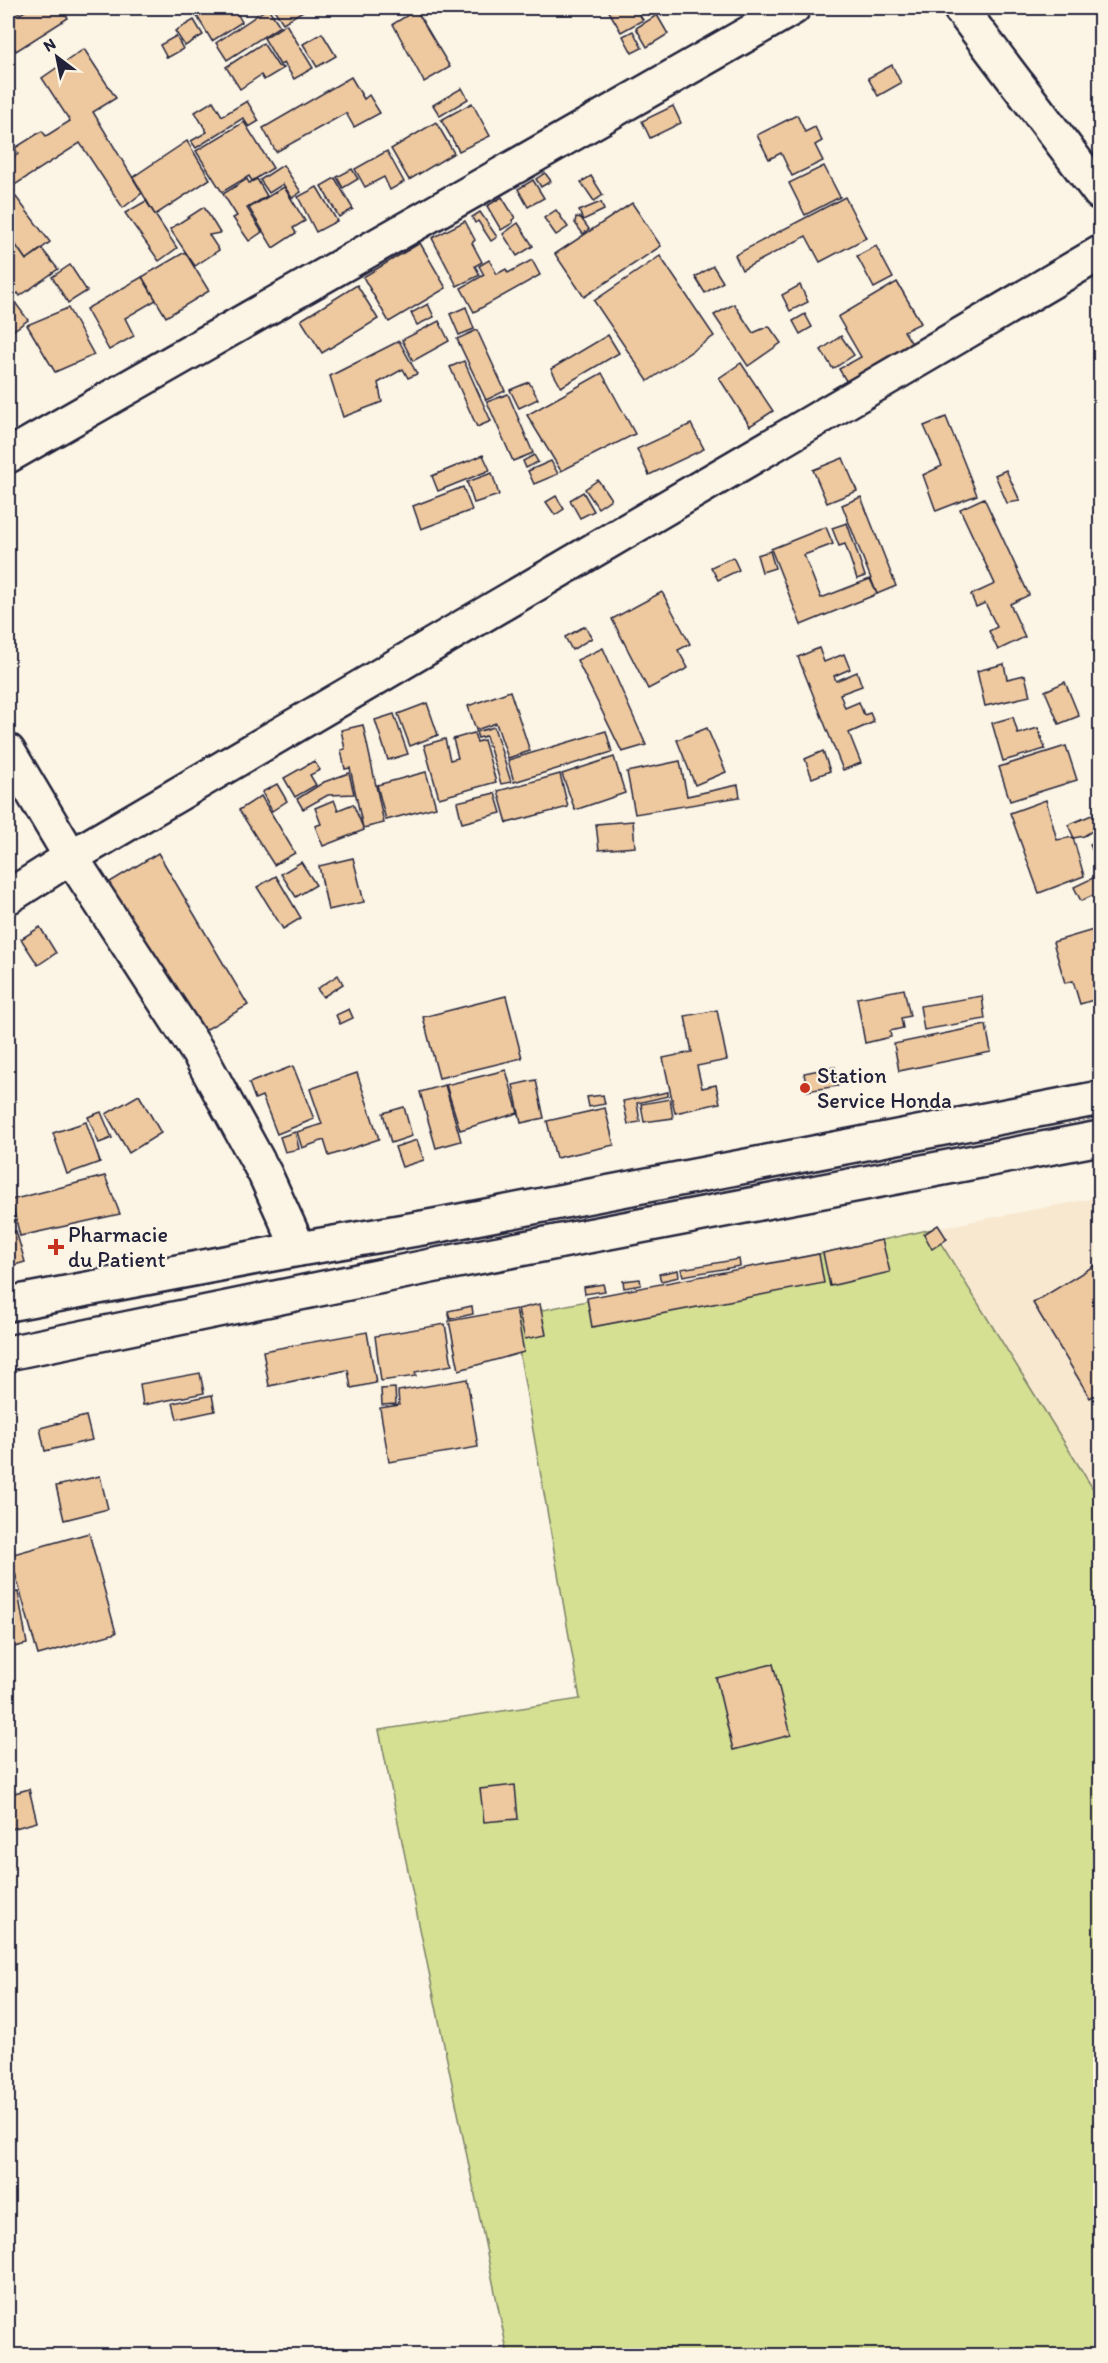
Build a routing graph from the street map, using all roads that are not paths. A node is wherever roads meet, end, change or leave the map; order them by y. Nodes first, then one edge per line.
1 (793, 8) edge
2 (960, 8) edge
3 (1101, 193) edge
4 (1101, 253) edge
5 (8, 456) edge
6 (8, 752) edge
7 (71, 857) junction
8 (8, 897) edge
9 (1101, 1098) edge
10 (1101, 1138) edge
11 (299, 1249) junction
12 (8, 1304) edge
13 (8, 1353) edge

1 - 5 street
2 - 3 street
4 - 7 street
6 - 7 street
7 - 8 street
7 - 11 street
9 - 11 street
10 - 13 street
11 - 12 street

